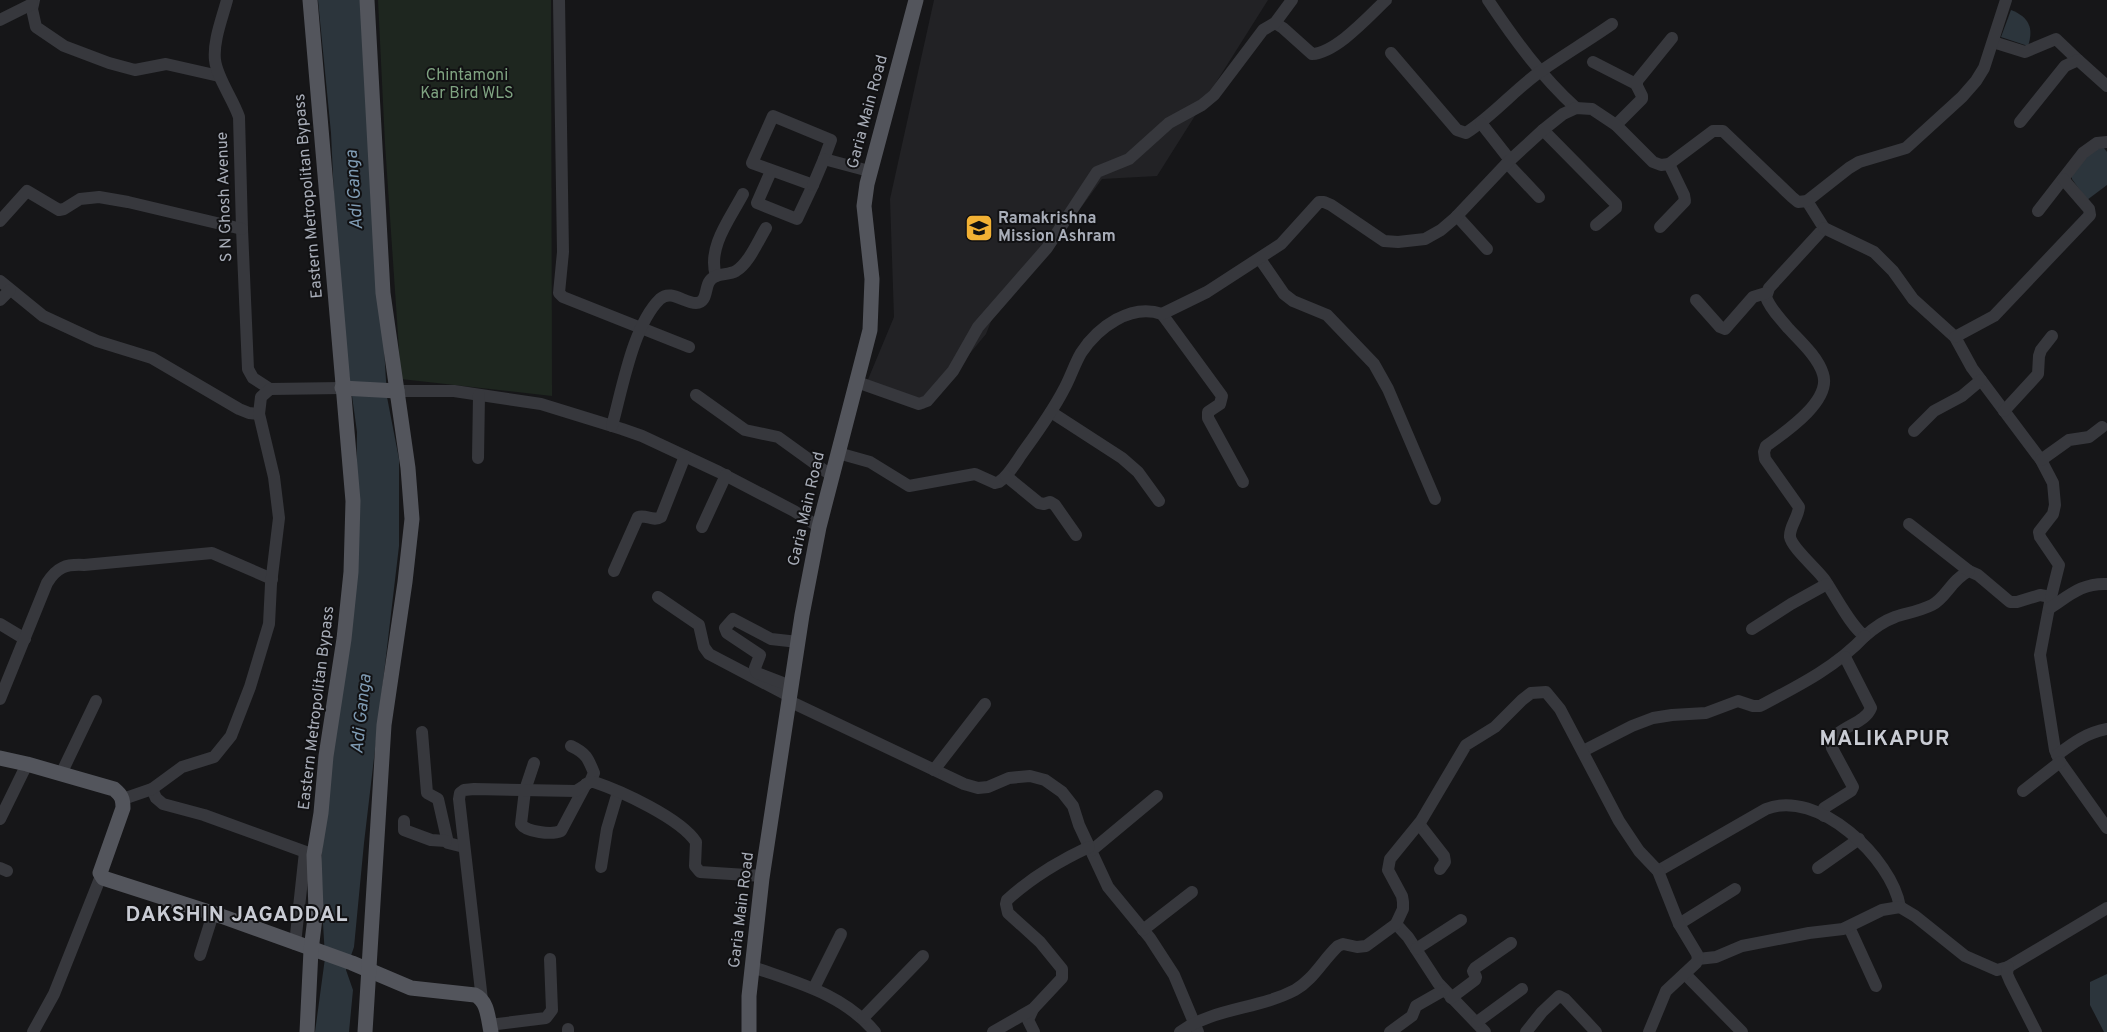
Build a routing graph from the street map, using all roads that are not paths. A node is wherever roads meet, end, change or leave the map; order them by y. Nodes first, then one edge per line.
1 (227, 0) edge
2 (310, 0) edge
3 (367, 0) edge
4 (559, 0) edge
5 (916, 0) edge
6 (1292, 0) edge
7 (1386, 0) edge
8 (1488, 0) edge
9 (2006, 0) edge
10 (33, 2) edge
11 (0, 20) edge
12 (1275, 24) junction
13 (1612, 24) dead end
14 (1672, 38) dead end
15 (1993, 42) junction
16 (1391, 53) dead end
17 (2078, 60) junction
18 (1593, 62) dead end
19 (1540, 71) junction
20 (220, 76) junction
21 (1636, 84) junction
22 (2107, 86) edge
23 (1576, 108) junction
24 (2020, 122) dead end
25 (1481, 123) junction
26 (1616, 125) junction
27 (1543, 130) junction
28 (2107, 142) edge
29 (824, 159) junction
30 (1508, 162) junction
31 (1669, 164) junction
32 (771, 171) junction
33 (869, 171) junction
34 (2063, 180) junction
35 (813, 185) junction
36 (743, 194) dead end
37 (1539, 197) dead end
38 (1807, 201) junction
39 (2038, 211) dead end
40 (1457, 216) junction
41 (0, 221) edge
42 (1596, 225) dead end
43 (766, 228) dead end
44 (1660, 228) dead end
45 (1824, 228) junction
46 (242, 229) junction
47 (1487, 249) dead end
48 (1260, 259) junction
49 (716, 276) junction
50 (5, 286) edge
51 (1766, 293) junction
52 (0, 300) edge
53 (1696, 300) dead end
54 (1162, 314) junction
55 (640, 328) junction
56 (2052, 336) dead end
57 (1955, 337) junction
58 (689, 347) dead end
59 (1982, 380) junction
60 (856, 382) junction
61 (342, 388) junction
62 (270, 389) junction
63 (397, 390) junction
64 (479, 395) junction
65 (696, 395) dead end
66 (2004, 411) junction
67 (1051, 412) junction
68 (259, 414) junction
69 (612, 426) junction
70 (2102, 427) dead end
71 (1914, 431) dead end
72 (838, 453) junction
73 (686, 456) junction
74 (478, 458) dead end
75 (2041, 460) junction
76 (726, 475) junction
77 (832, 476) junction
78 (1006, 476) junction
79 (1242, 482) dead end
80 (1435, 499) dead end
81 (1159, 501) dead end
82 (1909, 524) dead end
83 (702, 526) dead end
84 (819, 527) junction
85 (1076, 535) dead end
86 (614, 571) dead end
87 (1969, 571) junction
88 (272, 579) junction
89 (1827, 584) junction
90 (2107, 584) edge
91 (658, 597) dead end
92 (2050, 602) junction
93 (0, 624) edge
94 (1752, 629) dead end
95 (1865, 636) junction
96 (26, 639) junction
97 (798, 642) junction
98 (1845, 656) junction
99 (790, 694) junction
100 (0, 699) edge
101 (96, 701) dead end
102 (985, 704) dead end
103 (2107, 729) edge
104 (422, 732) dead end
105 (571, 746) dead end
106 (1583, 751) junction
107 (0, 758) edge
108 (2058, 759) junction
109 (534, 763) dead end
110 (27, 764) junction
111 (934, 770) junction
112 (62, 774) junction
113 (588, 783) junction
114 (152, 789) junction
115 (525, 790) junction
116 (618, 792) junction
117 (2024, 792) dead end
118 (1157, 796) dead end
119 (123, 799) junction
120 (1824, 816) junction
121 (0, 819) edge
122 (404, 821) dead end
123 (1419, 824) junction
124 (2107, 828) edge
125 (1859, 840) junction
126 (446, 841) junction
127 (464, 847) junction
128 (1090, 849) junction
129 (309, 854) junction
130 (601, 867) dead end
131 (1818, 868) dead end
132 (1440, 869) dead end
133 (1658, 871) junction
134 (101, 876) junction
135 (762, 876) junction
136 (1735, 889) dead end
137 (1192, 892) dead end
138 (1900, 907) junction
139 (2107, 908) edge
140 (213, 914) junction
141 (1460, 920) dead end
142 (1396, 924) junction
143 (1679, 924) junction
144 (1849, 927) junction
145 (1143, 930) junction
146 (841, 934) dead end
147 (1511, 943) dead end
148 (296, 944) junction
149 (1416, 949) junction
150 (317, 952) junction
151 (200, 955) dead end
152 (923, 956) dead end
153 (550, 959) dead end
154 (1698, 959) junction
155 (753, 966) junction
156 (2008, 967) junction
157 (370, 970) junction
158 (1685, 974) junction
159 (1876, 986) dead end
160 (814, 988) junction
161 (1522, 989) dead end
162 (1447, 994) junction
163 (482, 1000) junction
164 (1033, 1009) junction
165 (863, 1018) junction
166 (1477, 1022) junction
167 (1196, 1027) edge
168 (490, 1028) edge
169 (33, 1032) edge
170 (307, 1032) edge
171 (365, 1032) edge
172 (748, 1032) edge
173 (875, 1032) edge
174 (993, 1032) edge
175 (1034, 1032) edge
176 (1180, 1032) edge
177 (1390, 1032) edge
178 (1485, 1032) edge
179 (1526, 1032) edge
180 (1596, 1032) edge
181 (1649, 1032) edge
182 (1742, 1032) edge
183 (2036, 1032) edge

1 - 20 street, S N Ghosh Avenue
2 - 61 main road, Eastern Metropolitan Bypass
3 - 63 main road
4 - 55 street
5 - 33 main road, Garia Main Road
6 - 12 street
7 - 12 street
8 - 19 street
9 - 15 street
10 - 11 street
10 - 20 street
12 - 60 street
13 - 19 street
14 - 21 street
15 - 17 street
15 - 38 street
16 - 25 street
17 - 22 street
17 - 24 street
18 - 21 street
19 - 23 street
19 - 25 street
20 - 46 street, S N Ghosh Avenue
21 - 26 street
23 - 26 street
23 - 27 street
25 - 30 street
26 - 31 street
27 - 30 street
27 - 42 street
28 - 34 street
29 - 32 street
29 - 33 street
29 - 35 street
30 - 37 street
30 - 40 street
31 - 38 street
31 - 44 street
32 - 35 street
32 - 35 street
33 - 60 main road, Garia Main Road
34 - 39 street
34 - 57 street
36 - 49 street
38 - 45 street
40 - 47 street
40 - 48 street
41 - 46 street
43 - 49 street
45 - 51 street
45 - 57 street
46 - 62 street, S N Ghosh Avenue
48 - 54 street
48 - 80 street
49 - 55 street
50 - 52 street
50 - 68 street
51 - 53 street
51 - 89 street
54 - 67 street
54 - 79 street
55 - 58 street
55 - 69 street
56 - 66 street
57 - 59 street
59 - 66 street
59 - 71 street
60 - 72 main road, Garia Main Road
61 - 62 street
61 - 63 main road
61 - 129 main road, Eastern Metropolitan Bypass
62 - 68 street
63 - 64 street
63 - 157 main road
64 - 69 street
64 - 74 street
65 - 77 street
66 - 75 street
67 - 78 street
67 - 81 street
68 - 88 street
69 - 73 street
70 - 75 street
72 - 77 main road, Garia Main Road
72 - 78 street
73 - 76 street
73 - 86 street
75 - 92 street
76 - 83 street
76 - 84 street
77 - 84 main road, Garia Main Road
78 - 85 street
82 - 87 street
84 - 97 main road, Garia Main Road
87 - 92 street
87 - 95 street
88 - 96 street
88 - 114 street
89 - 94 street
89 - 95 street
90 - 92 street
91 - 99 street
92 - 108 street
93 - 96 street
95 - 98 street
96 - 100 street
97 - 99 main road, Garia Main Road
97 - 99 street
98 - 106 street
98 - 120 street
99 - 111 street
99 - 135 main road, Garia Main Road
101 - 112 street
102 - 111 street
103 - 108 street
104 - 126 street
105 - 113 street
106 - 123 street
106 - 133 street
107 - 110 main road
108 - 117 street
108 - 124 street
109 - 115 street
110 - 112 main road
110 - 121 street
111 - 128 street
112 - 119 main road
113 - 115 street
113 - 115 street
113 - 116 street
114 - 119 street
114 - 129 street
115 - 127 street
116 - 130 street
116 - 135 street
118 - 128 street
119 - 134 main road
120 - 125 street
120 - 133 street
122 - 126 street
123 - 132 street
123 - 142 street
125 - 131 street
125 - 138 street
126 - 127 street
127 - 163 street
128 - 145 street
128 - 164 street
129 - 148 street
129 - 150 main road, Eastern Metropolitan Bypass
133 - 143 street
134 - 140 main road
134 - 169 street
135 - 155 main road, Garia Main Road
136 - 143 street
137 - 145 street
138 - 144 street
138 - 156 street
139 - 156 street
140 - 148 main road
140 - 151 street
141 - 149 street
142 - 149 street
142 - 167 street
143 - 154 street
144 - 154 street
144 - 159 street
145 - 167 street
146 - 160 street
147 - 162 street
148 - 150 main road
149 - 162 street
150 - 157 main road
150 - 170 main road, Eastern Metropolitan Bypass
152 - 165 street
153 - 168 street
154 - 158 street
155 - 160 street
155 - 172 main road, Garia Main Road
156 - 183 street
157 - 163 main road
157 - 171 main road
158 - 181 street
158 - 182 street
160 - 165 street
161 - 166 street
162 - 166 street
162 - 177 street
163 - 168 main road
164 - 174 street
164 - 175 street
165 - 173 street
166 - 178 street
167 - 176 street
179 - 180 street

